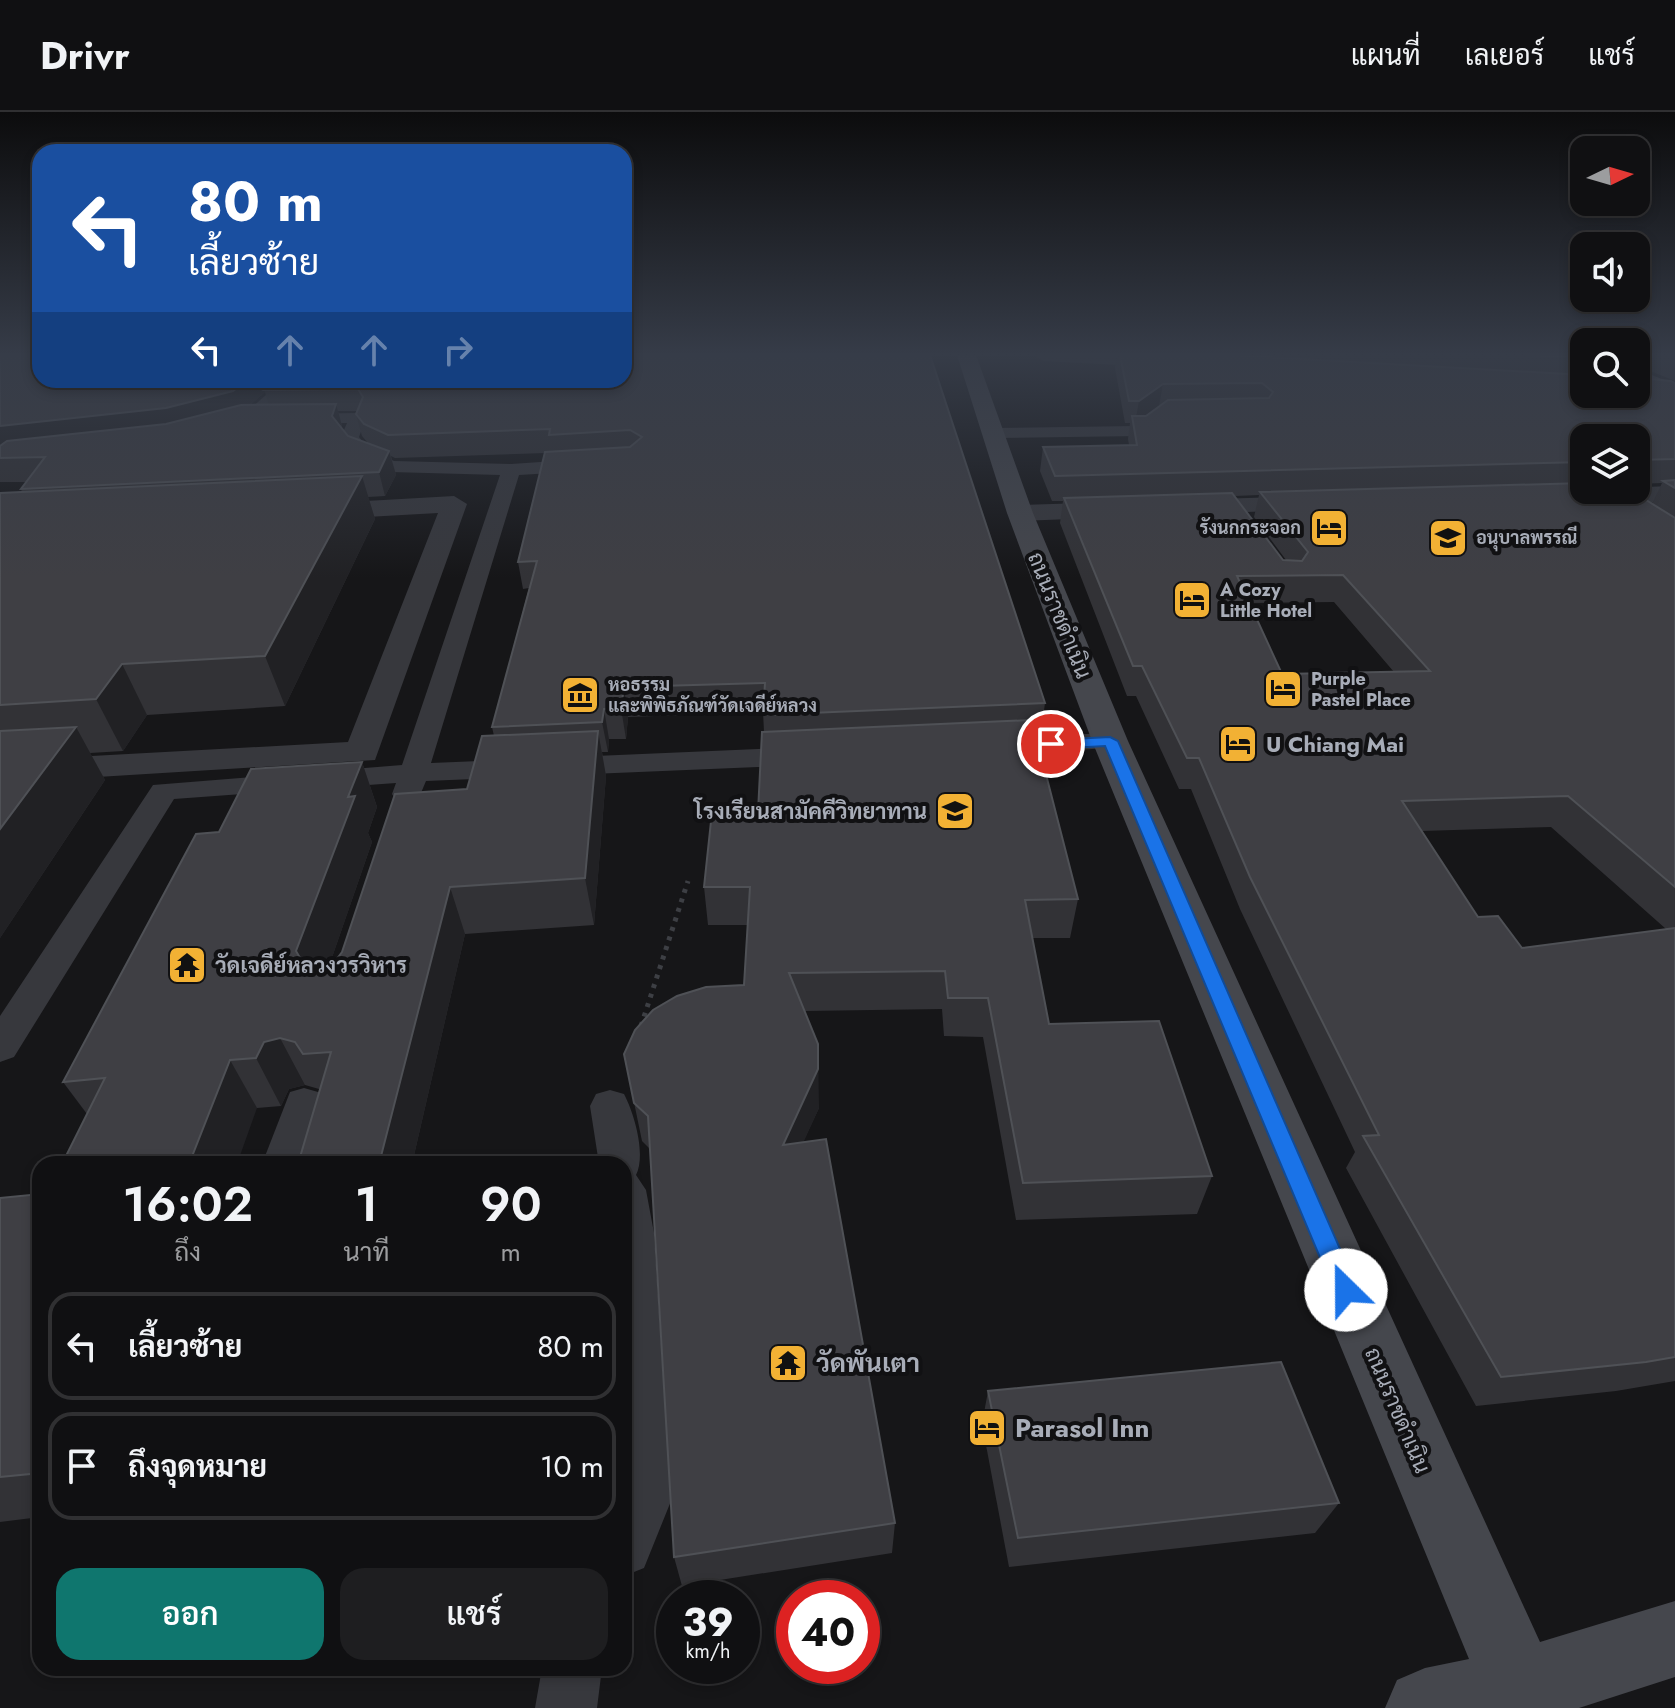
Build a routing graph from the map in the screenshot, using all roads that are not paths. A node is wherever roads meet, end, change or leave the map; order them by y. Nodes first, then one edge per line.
1 (353, 429) edge
2 (991, 429) edge
3 (1142, 429) edge
4 (992, 433) junction
5 (602, 464) edge
6 (511, 470) junction
7 (1675, 494) edge
8 (1650, 495) edge
9 (1570, 497) edge
10 (1554, 498) edge
11 (1342, 504) edge
12 (1625, 504) edge
13 (1232, 507) junction
14 (286, 513) edge
15 (1020, 513) junction
16 (1650, 521) edge
17 (1250, 531) edge
18 (1110, 741) junction
19 (968, 748) edge
20 (833, 755) edge
21 (0, 772) edge
22 (413, 773) junction
23 (399, 818) edge
24 (0, 1047) edge
25 (304, 1104) edge
26 (610, 1106) road end
27 (286, 1156) edge
28 (619, 1156) edge
29 (632, 1254) edge
30 (632, 1529) edge
31 (1675, 1639) edge
32 (571, 1676) edge
33 (1525, 1698) edge
34 (566, 1708) edge
35 (1425, 1708) edge

1 - 6 lane
2 - 4 street, ถนนราชดำเนิน
3 - 4 lane
4 - 15 street, ถนนราชดำเนิน
5 - 6 lane
6 - 22 lane
7 - 8 street
9 - 10 street
11 - 13 street
12 - 16 street
13 - 15 street
13 - 17 lane
14 - 21 street
15 - 18 street, ถนนราชดำเนิน
18 - 19 lane
18 - 33 street, ถนนราชดำเนิน
20 - 22 lane
22 - 23 lane
22 - 24 lane
25 - 27 lane
26 - 28 lane
29 - 30 lane
31 - 33 street
32 - 34 lane
33 - 35 street

